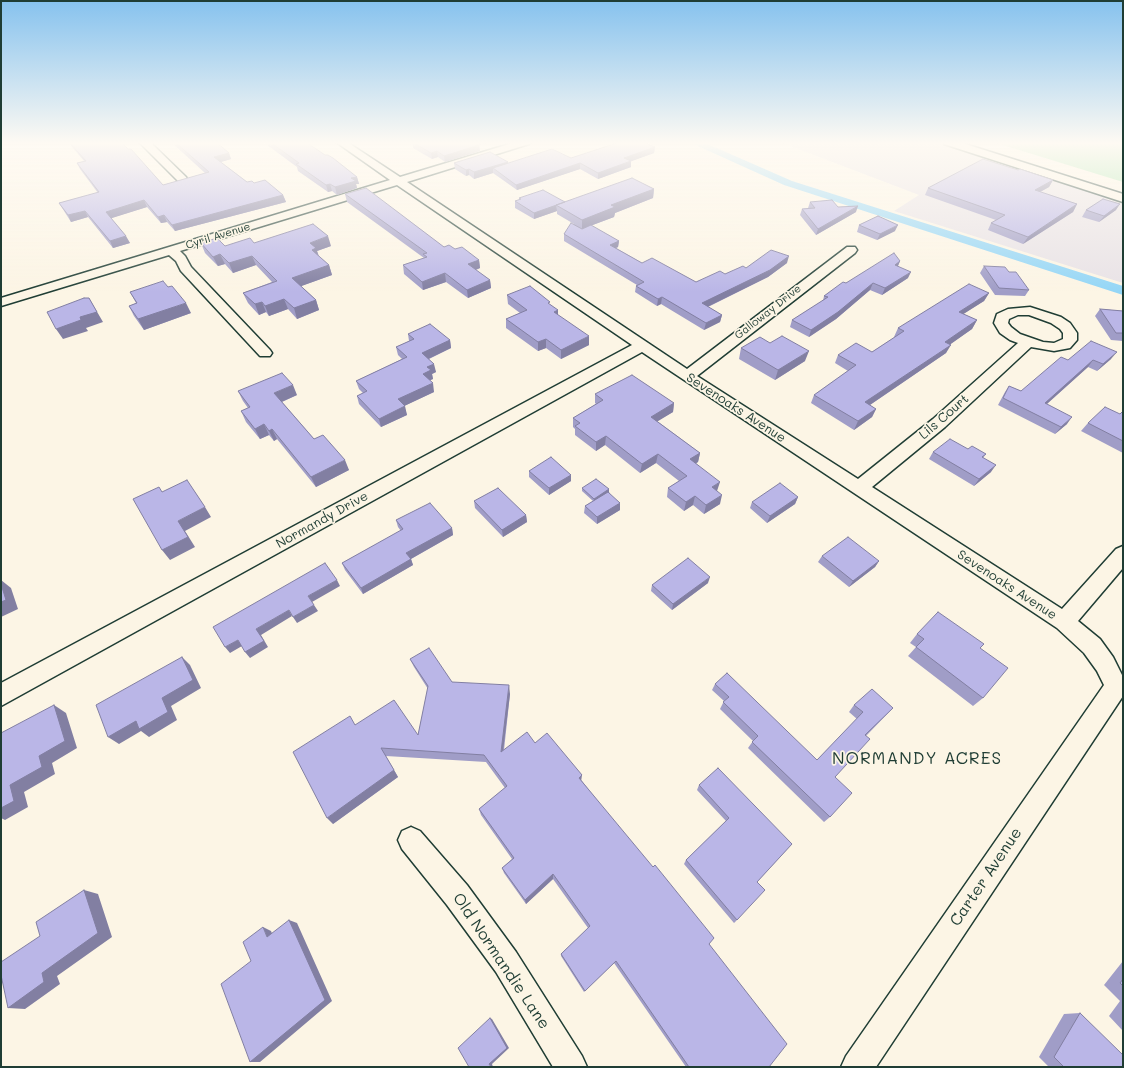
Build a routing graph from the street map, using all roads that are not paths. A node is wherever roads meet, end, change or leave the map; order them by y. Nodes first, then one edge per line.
1 (363, 192) edge
2 (415, 192) edge
3 (1104, 192) edge
4 (1123, 198) edge
5 (171, 250) junction
6 (851, 250) dead end
7 (146, 258) junction
8 (185, 268) junction
9 (1, 302) edge
10 (1027, 343) dead end
11 (642, 346) junction
12 (265, 353) dead end
13 (687, 376) junction
14 (859, 488) junction
15 (1123, 554) edge
16 (1064, 622) junction
17 (1116, 687) joint
18 (1, 695) edge
19 (411, 840) dead end
20 (571, 1067) edge
21 (857, 1067) edge

1 - 5 street, Cyril Avenue
2 - 11 street, Sevenoaks Avenue
3 - 4 main road
5 - 7 street, Cyril Avenue
5 - 8 street
6 - 13 street, Galloway Drive
7 - 8 street
7 - 9 street, Cyril Avenue
8 - 12 street
10 - 14 street, Lils Court
11 - 13 street, Sevenoaks Avenue
11 - 18 street, Normandy Drive
13 - 14 street, Sevenoaks Avenue
14 - 16 street, Sevenoaks Avenue
15 - 16 street
16 - 17 street, Sevenoaks Avenue
17 - 21 street, Carter Avenue
19 - 20 street, Old Normandie Lane

